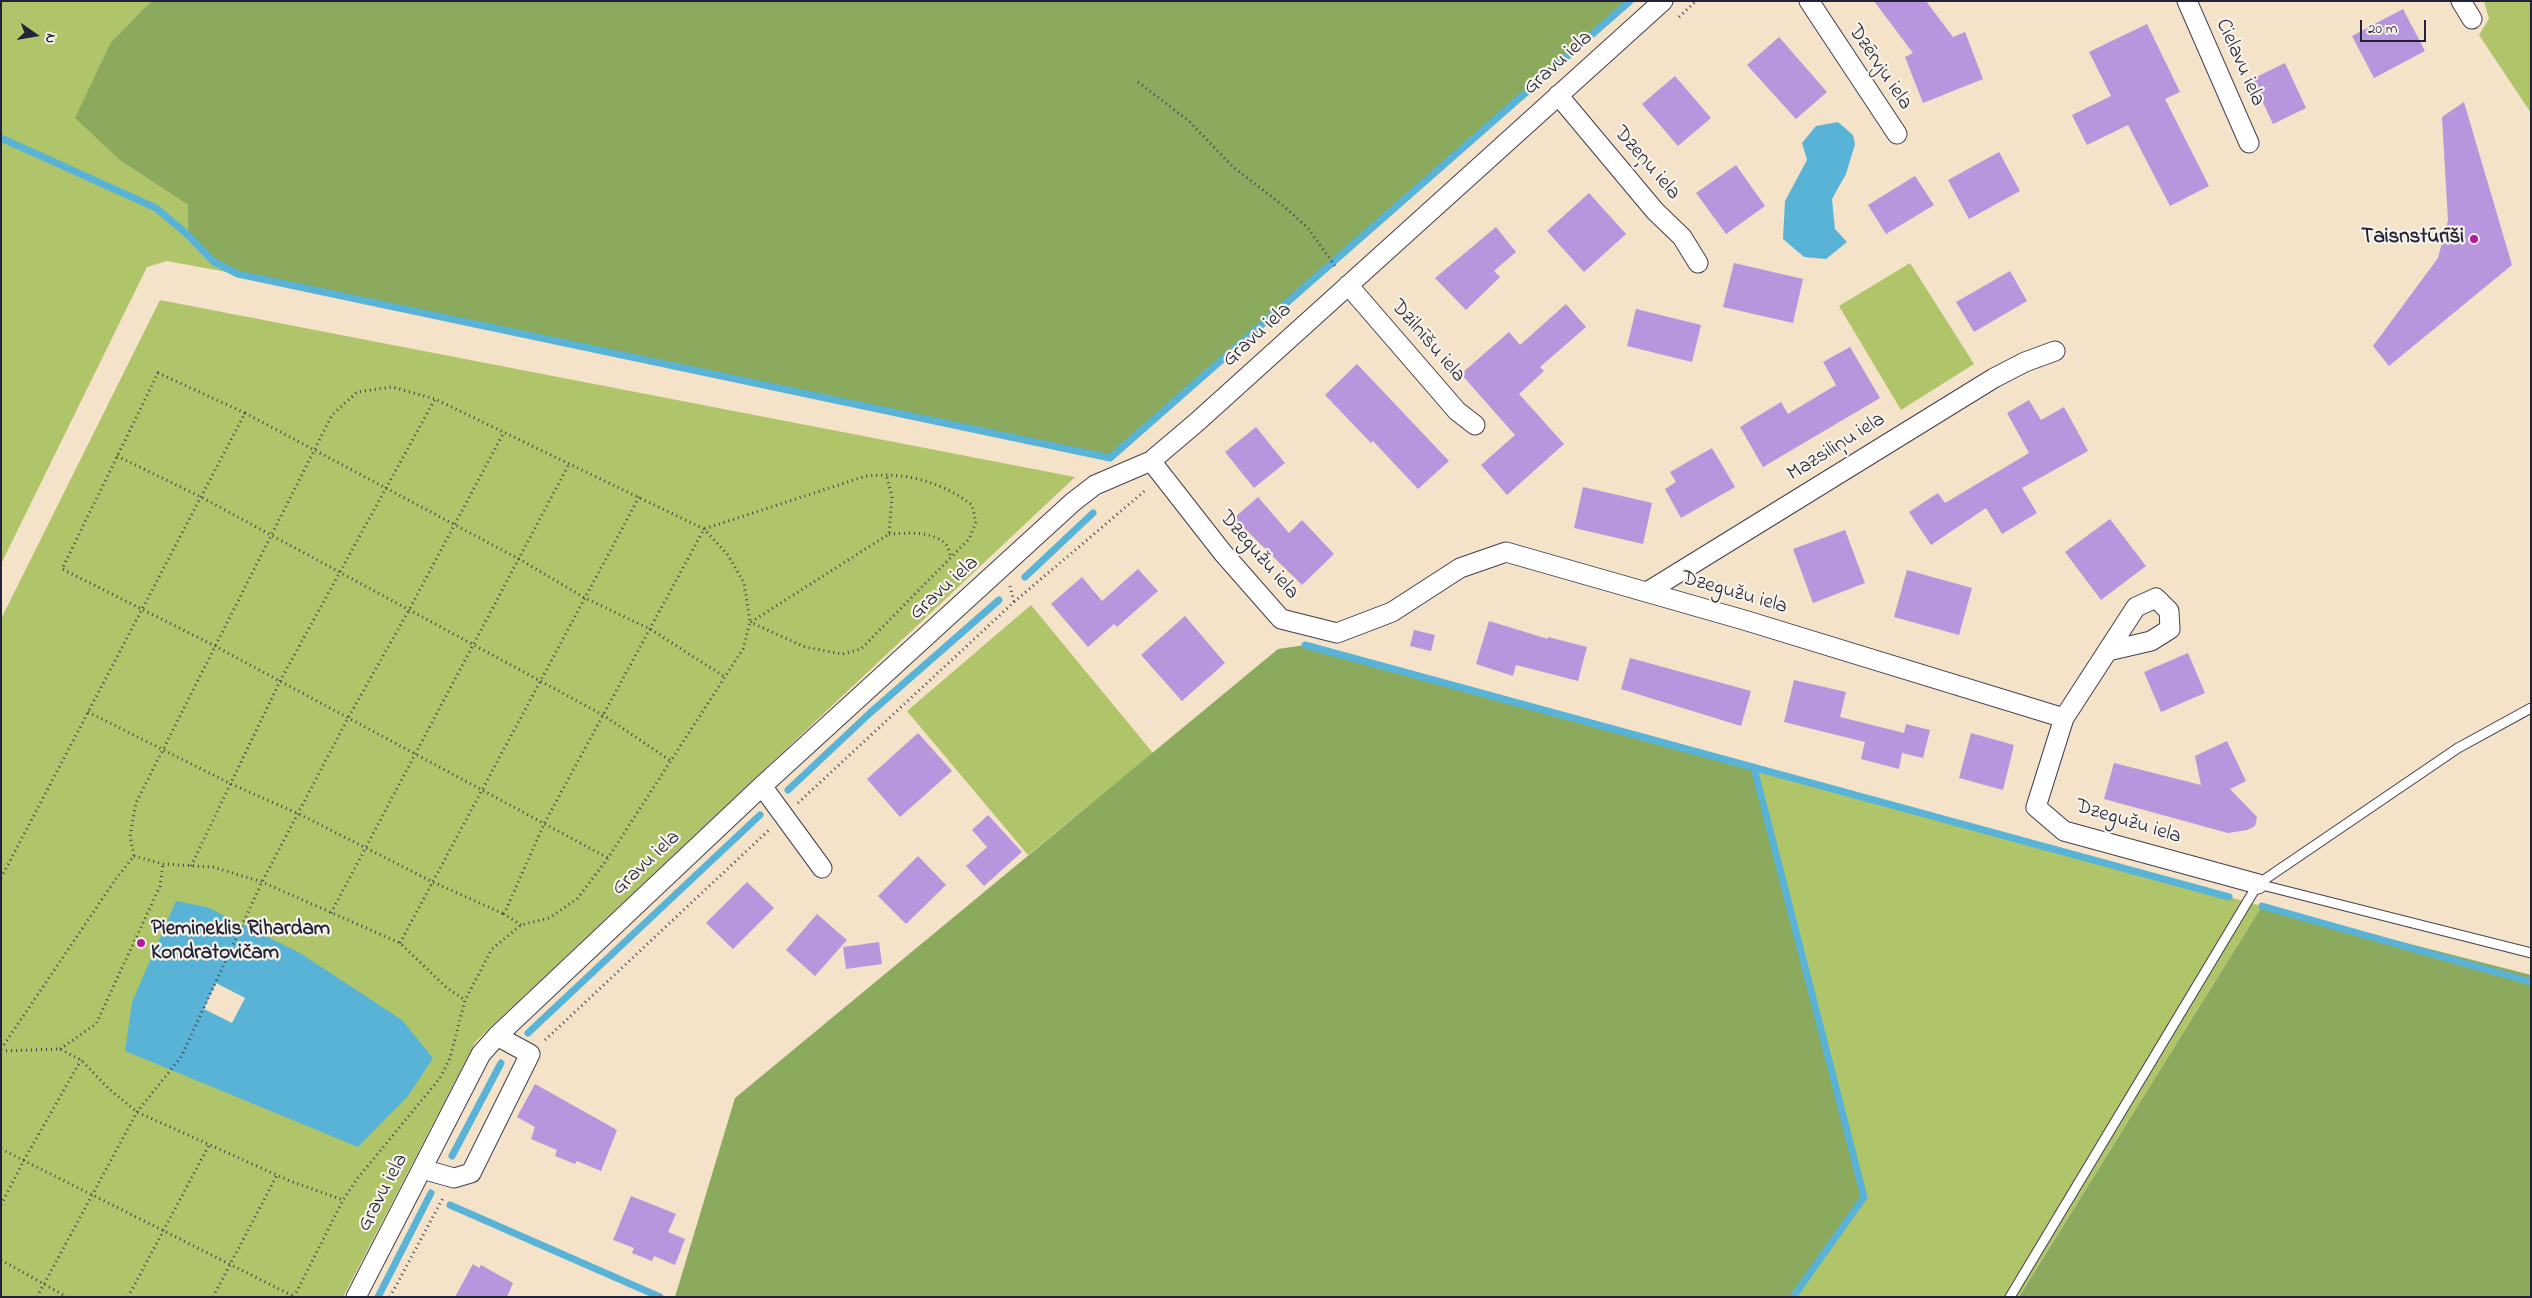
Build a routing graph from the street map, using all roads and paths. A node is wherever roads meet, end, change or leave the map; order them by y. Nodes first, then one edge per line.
1 (1663, 1) edge
2 (1696, 1) edge
3 (1808, 1) edge
4 (2187, 1) edge
5 (2461, 1) edge
6 (2472, 19) dead end
7 (1674, 21) dead end
8 (1138, 82) dead end
9 (1558, 95) junction
10 (1896, 134) dead end
11 (2249, 143) dead end
12 (1698, 263) dead end
13 (1348, 285) junction
14 (2055, 351) dead end
15 (435, 399) junction
16 (244, 413) junction
17 (1475, 425) dead end
18 (504, 432) junction
19 (313, 451) junction
20 (117, 456) junction
21 (1151, 460) junction
22 (569, 464) junction
23 (886, 474) junction
24 (1163, 476) junction
25 (386, 489) junction
26 (201, 497) junction
27 (639, 497) junction
28 (454, 525) junction
29 (704, 529) junction
30 (889, 534) junction
31 (271, 535) junction
32 (951, 558) junction
33 (519, 559) junction
34 (340, 572) junction
35 (1647, 592) junction
36 (585, 598) junction
37 (142, 610) junction
38 (409, 610) junction
39 (750, 622) junction
40 (650, 629) junction
41 (474, 645) junction
42 (215, 646) junction
43 (2108, 651) dead end
44 (725, 677) junction
45 (540, 680) junction
46 (280, 682) junction
47 (2531, 708) edge
48 (88, 712) junction
49 (603, 714) junction
50 (348, 718) junction
51 (2064, 718) junction
52 (162, 750) junction
53 (416, 755) junction
54 (671, 762) junction
55 (230, 784) junction
56 (762, 786) junction
57 (482, 790) junction
58 (299, 814) junction
59 (784, 816) junction
60 (544, 824) junction
61 (367, 848) junction
62 (134, 856) junction
63 (608, 858) junction
64 (163, 864) junction
65 (191, 866) junction
66 (822, 868) dead end
67 (1, 878) edge
68 (262, 882) junction
69 (433, 882) junction
70 (2258, 884) junction
71 (332, 913) junction
72 (504, 914) junction
73 (521, 925) junction
74 (400, 943) junction
75 (2531, 953) edge
76 (465, 1000) junction
77 (497, 1036) junction
78 (60, 1049) junction
79 (1, 1050) edge
80 (530, 1054) junction
81 (81, 1060) junction
82 (137, 1112) junction
83 (209, 1145) junction
84 (1, 1149) edge
85 (24, 1160) junction
86 (422, 1169) junction
87 (277, 1176) junction
88 (454, 1178) junction
89 (93, 1195) junction
90 (343, 1200) junction
91 (1, 1205) edge
92 (163, 1230) junction
93 (1, 1260) edge
94 (231, 1264) junction
95 (44, 1284) junction
96 (37, 1297) edge
97 (67, 1297) edge
98 (128, 1297) edge
99 (214, 1297) edge
100 (295, 1297) edge
101 (356, 1297) edge
102 (390, 1297) edge
103 (2010, 1297) edge

1 - 9 street, Gravu iela
2 - 7 path
3 - 10 street, Dzērvju iela
4 - 11 street, Cielavu iela
5 - 6 street
8 - 13 path
9 - 12 street, Dzeņu iela
9 - 13 street, Gravu iela
13 - 17 street, Dzilnīšu iela
13 - 21 street, Gravu iela
14 - 35 street, Mazsiliņu iela
15 - 18 path
15 - 19 path
15 - 25 path
16 - 19 path
16 - 20 path
16 - 26 path
18 - 22 path
18 - 28 path
19 - 25 path
19 - 31 path
20 - 26 path
20 - 37 path
21 - 24 street, Dzegužu iela
21 - 56 street, Gravu iela
22 - 27 path
22 - 33 path
23 - 29 path
23 - 30 path
23 - 32 path
24 - 35 street, Dzegužu iela
24 - 59 path
25 - 28 path
25 - 34 path
26 - 31 path
26 - 37 path
27 - 29 path
27 - 36 path
28 - 33 path
28 - 38 path
29 - 39 path
29 - 40 path
30 - 32 path
30 - 39 path
31 - 34 path
31 - 42 path
32 - 39 path
33 - 36 path
33 - 41 path
34 - 38 path
34 - 46 path
35 - 51 street, Dzegužu iela
36 - 40 path
36 - 45 path
37 - 42 path
37 - 48 path
38 - 41 path
38 - 50 path
39 - 44 path
40 - 44 path
40 - 49 path
41 - 45 path
41 - 53 path
42 - 46 path
42 - 52 path
43 - 51 street
44 - 54 path
45 - 49 path
45 - 57 path
46 - 50 path
46 - 55 path
47 - 70 lane
48 - 52 path
48 - 67 path
49 - 54 path
49 - 60 path
50 - 53 path
50 - 58 path
51 - 70 street, Dzegužu iela
52 - 55 path
52 - 62 path
53 - 57 path
53 - 61 path
54 - 63 path
55 - 58 path
55 - 65 path
56 - 59 street
56 - 77 street, Gravu iela
57 - 60 path
57 - 69 path
58 - 61 path
58 - 68 path
59 - 66 street
59 - 80 path
60 - 63 path
60 - 72 path
61 - 69 path
61 - 71 path
62 - 64 path
62 - 79 path
63 - 73 path
64 - 65 path
64 - 78 path
65 - 68 path
68 - 71 path
68 - 82 path
69 - 72 path
69 - 74 path
70 - 75 lane
70 - 103 lane
71 - 74 path
72 - 73 path
73 - 76 path
74 - 76 path
76 - 90 path
77 - 80 street
77 - 86 street, Gravu iela
78 - 79 path
78 - 81 path
80 - 88 street
81 - 82 path
81 - 85 path
82 - 83 path
82 - 89 path
83 - 87 path
83 - 92 path
84 - 85 path
85 - 89 path
85 - 91 path
86 - 88 street
86 - 101 street, Gravu iela
87 - 90 path
87 - 94 path
88 - 102 path
89 - 92 path
89 - 95 path
90 - 100 path
92 - 94 path
92 - 98 path
93 - 95 path
94 - 99 path
94 - 100 path
95 - 96 path
95 - 97 path

